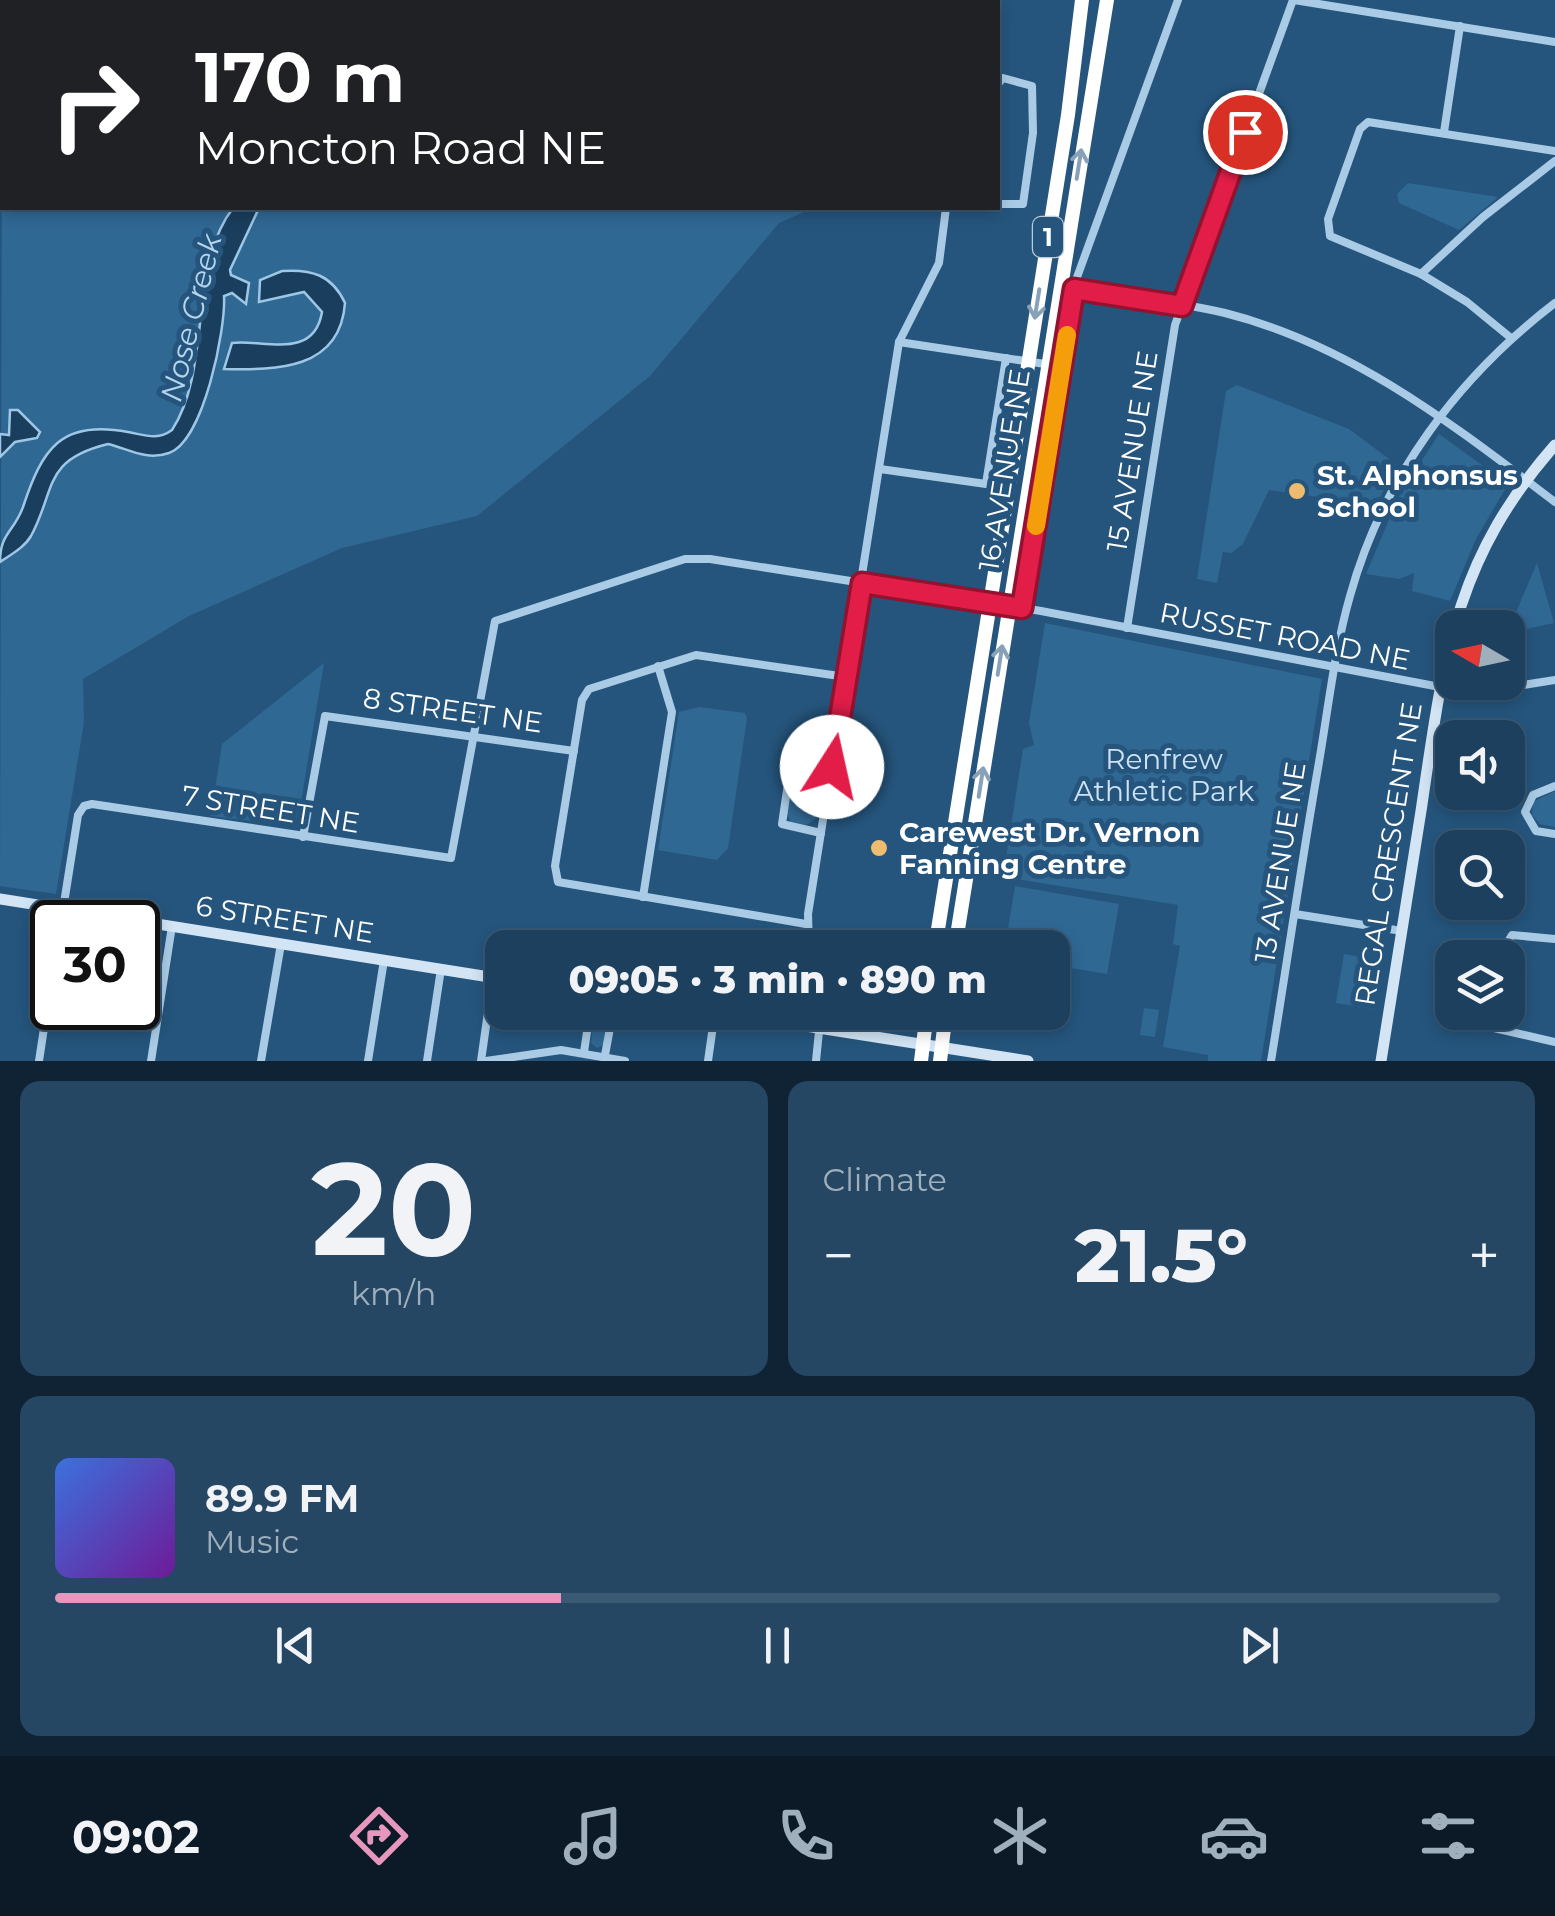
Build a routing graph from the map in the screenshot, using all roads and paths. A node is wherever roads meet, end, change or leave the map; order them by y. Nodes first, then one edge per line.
1 (1082, 0) edge
2 (1106, 0) edge
3 (1178, 0) edge
4 (1294, 0) edge
5 (1460, 26) junction
6 (1555, 42) edge
7 (1000, 82) edge
8 (1444, 132) junction
9 (1555, 151) edge
10 (1555, 161) edge
11 (1000, 204) edge
12 (946, 210) edge
13 (1422, 274) junction
14 (1074, 289) junction
15 (1555, 303) edge
16 (1182, 306) junction
17 (1511, 338) junction
18 (899, 342) junction
19 (1006, 358) junction
20 (1028, 361) junction
21 (1046, 364) junction
22 (1438, 417) junction
23 (1555, 445) edge
24 (880, 469) junction
25 (1524, 479) junction
26 (1555, 502) edge
27 (862, 583) junction
28 (990, 603) junction
29 (1015, 607) junction
30 (1460, 610) edge
31 (1127, 628) junction
32 (658, 666) junction
33 (1334, 670) junction
34 (846, 677) junction
35 (1555, 680) edge
36 (1525, 685) edge
37 (1435, 686) edge
38 (1438, 700) edge
39 (474, 736) junction
40 (574, 751) junction
41 (832, 767) junction
42 (1555, 786) edge
43 (821, 833) junction
44 (1555, 834) edge
45 (303, 837) junction
46 (451, 858) joint
47 (643, 897) junction
48 (0, 899) edge
49 (65, 900) edge
50 (30, 907) edge
51 (1295, 914) junction
52 (806, 924) junction
53 (160, 925) edge
54 (172, 926) junction
55 (807, 930) edge
56 (939, 930) edge
57 (957, 930) edge
58 (1402, 931) junction
59 (1555, 939) edge
60 (1509, 940) edge
61 (281, 944) junction
62 (384, 960) junction
63 (441, 970) junction
64 (485, 976) edge
65 (44, 1030) edge
66 (489, 1030) edge
67 (587, 1030) edge
68 (609, 1030) edge
69 (713, 1030) edge
70 (821, 1030) edge
71 (827, 1030) edge
72 (925, 1030) edge
73 (1498, 1030) edge
74 (1555, 1042) edge
75 (923, 1045) junction
76 (584, 1052) junction
77 (941, 1054) edge
78 (606, 1055) junction
79 (39, 1061) edge
80 (150, 1061) edge
81 (261, 1061) edge
82 (368, 1061) edge
83 (427, 1061) edge
84 (484, 1061) edge
85 (625, 1061) edge
86 (708, 1061) edge
87 (816, 1061) edge
88 (921, 1061) edge
89 (1028, 1061) edge
90 (1272, 1061) edge
91 (1381, 1061) edge

1 -> 20 highway, 16 AVENUE NE / 1
21 -> 2 highway, 16 AVENUE NE / 1
3 - 14 street
4 - 5 street
4 - 16 street, 15 AVENUE NE
5 - 6 street
5 - 8 street
7 - 11 street
8 - 9 street
8 - 13 street
10 - 13 street
12 - 18 street
13 - 17 street
14 - 16 street
14 - 29 street
15 - 17 street, 13 AVENUE NE
16 - 22 street
16 - 31 street, 15 AVENUE NE
17 - 22 street, 13 AVENUE NE
18 - 19 street
18 - 24 street
19 - 20 street
19 - 24 street
20 - 21 street
20 - 28 highway, 16 AVENUE NE / 1
21 - 29 highway, 16 AVENUE NE / 1
22 - 25 street
22 - 33 street, 13 AVENUE NE
23 - 25 street, REGAL CRESCENT NE
24 - 27 street
25 - 26 street
25 - 30 street, REGAL CRESCENT NE
27 - 28 street, RUSSET ROAD NE
27 - 34 street
27 - 39 street, RUSSET ROAD NE
28 - 29 street, RUSSET ROAD NE
28 - 56 highway, 16 AVENUE NE / 1
29 - 31 street, RUSSET ROAD NE
57 -> 29 highway, 16 AVENUE NE / 1
31 - 33 street, RUSSET ROAD NE
32 - 34 street
32 - 40 street
32 - 47 street
33 - 37 street, RUSSET ROAD NE
33 - 51 street, 13 AVENUE NE
34 - 41 street
35 - 36 street, RUSSET ROAD NE
38 - 58 street, REGAL CRESCENT NE
39 - 40 street, 8 STREET NE
39 - 45 street, 8 STREET NE
39 - 46 street, RUSSET ROAD NE
40 - 47 street
41 - 43 street
41 - 43 street
42 - 44 street
43 - 52 street
45 - 46 street, 7 STREET NE
45 - 49 street, 7 STREET NE
47 - 52 street
48 - 50 street, 6 STREET NE
51 - 58 street
51 - 90 street, 13 AVENUE NE
52 - 55 street
53 - 54 street, 6 STREET NE
54 - 61 street, 6 STREET NE
54 - 80 street
58 - 91 street, REGAL CRESCENT NE
59 - 60 street
61 - 62 street, 6 STREET NE
61 - 81 street
62 - 63 street, 6 STREET NE
62 - 82 street
63 - 64 street, 6 STREET NE
63 - 83 street
65 - 79 street
66 - 84 street
67 - 76 street
68 - 78 street
69 - 86 street
70 - 87 street
71 - 75 street
72 - 75 highway
73 - 74 street
75 - 77 street
75 - 88 highway
76 - 78 street
76 - 84 street
77 - 89 street
78 - 85 street

